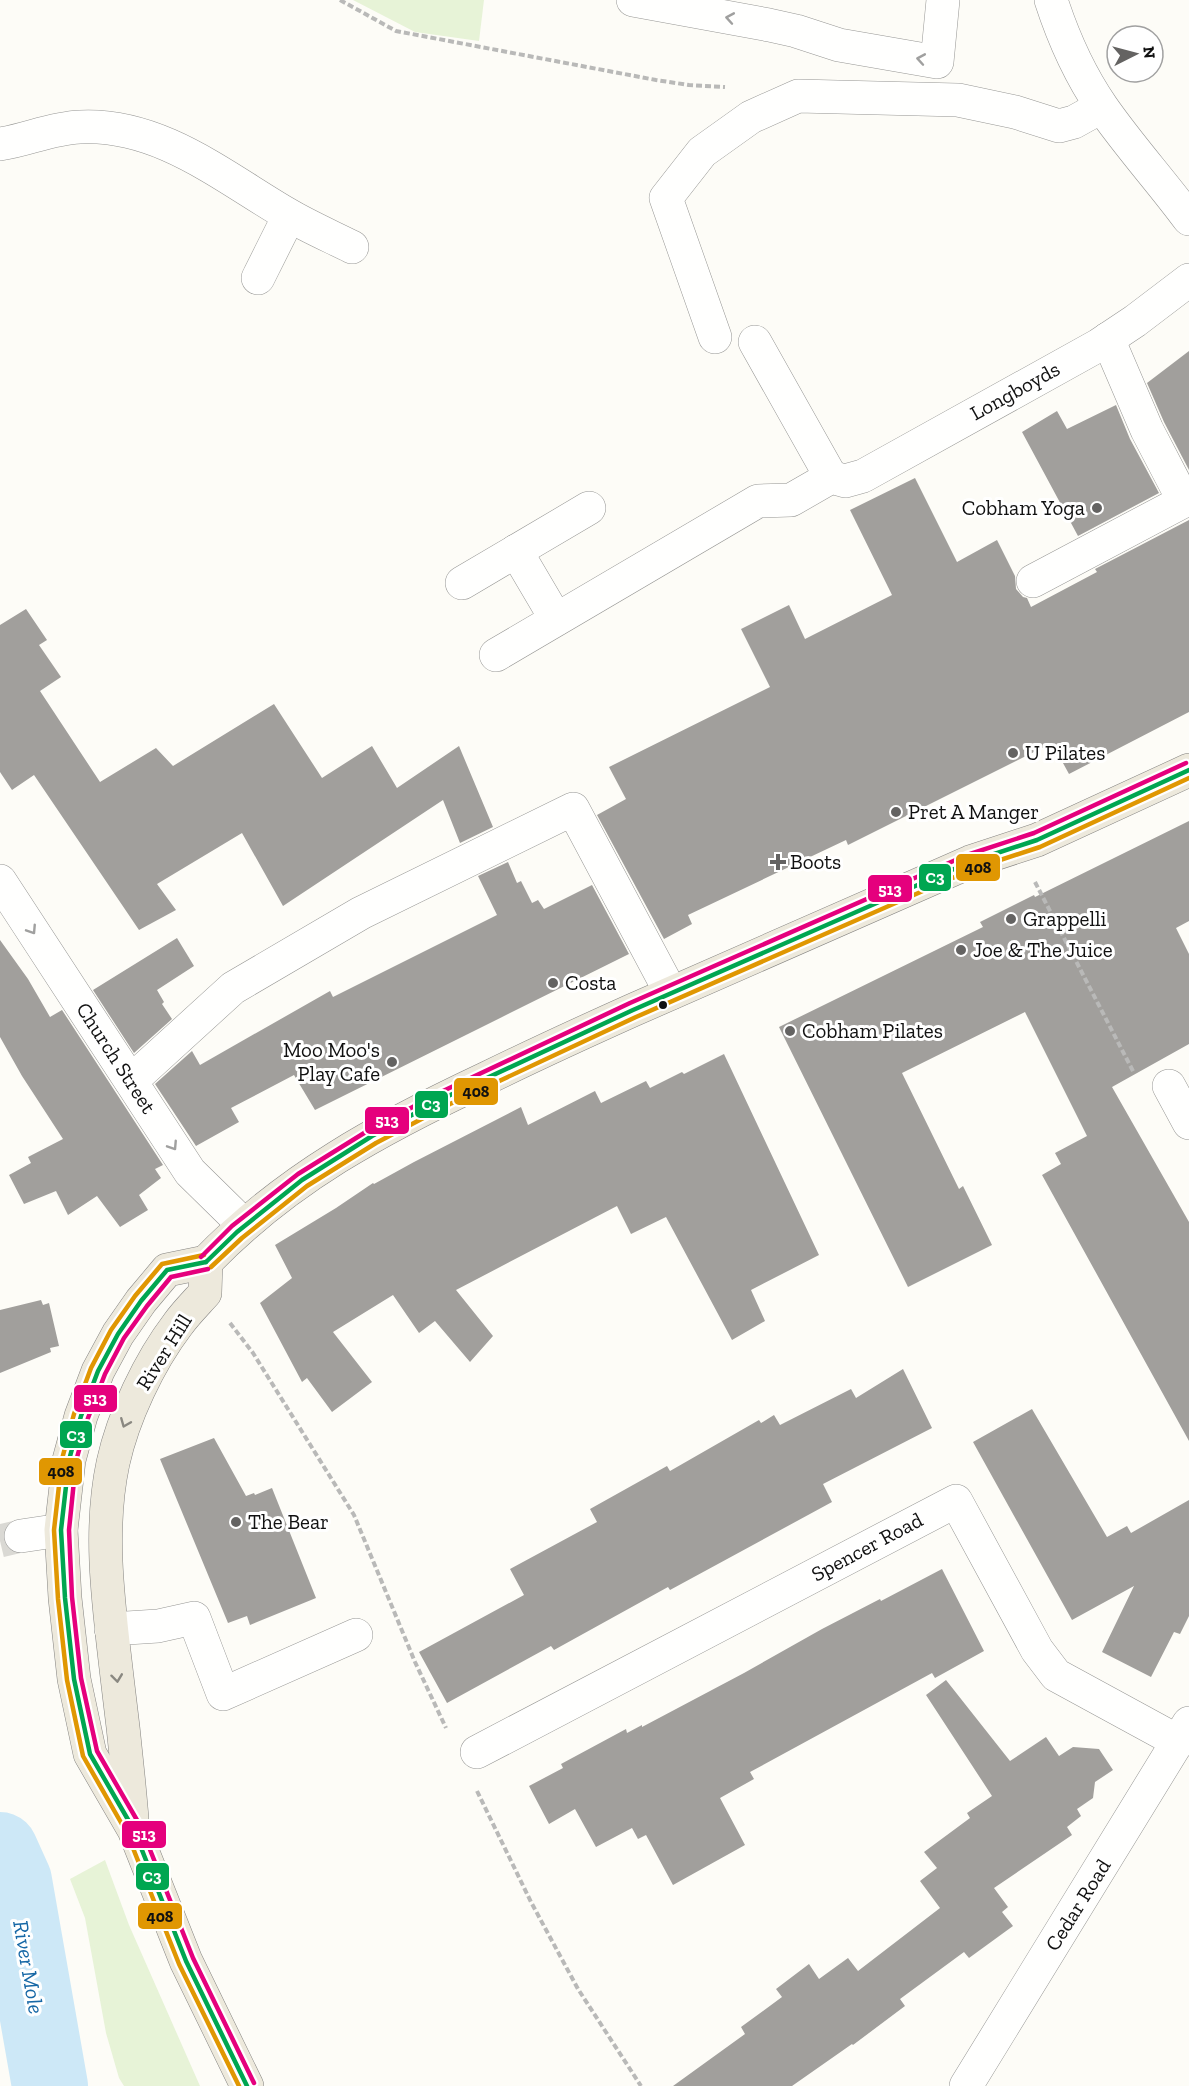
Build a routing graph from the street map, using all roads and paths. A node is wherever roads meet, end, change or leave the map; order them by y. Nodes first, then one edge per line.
1 (340, 0) edge
2 (633, 0) edge
3 (944, 0) edge
4 (1051, 0) edge
5 (732, 87) dead end
6 (1101, 106) junction
7 (0, 144) edge
8 (289, 216) junction
9 (1189, 219) edge
10 (352, 247) dead end
11 (258, 278) dead end
12 (1189, 280) edge
13 (716, 337) dead end
14 (1108, 339) junction
15 (755, 342) dead end
16 (831, 477) junction
17 (1187, 502) edge
18 (589, 508) dead end
19 (516, 551) junction
20 (1033, 581) dead end
21 (462, 583) dead end
22 (555, 620) junction
23 (496, 655) dead end
24 (1189, 770) edge
25 (1018, 846) junction
26 (0, 881) edge
27 (671, 993) junction
28 (131, 1081) junction
29 (1168, 1086) joint
30 (1189, 1123) edge
31 (244, 1225) junction
32 (206, 1278) junction
33 (61, 1530) junction
34 (21, 1536) tunnel mouth
35 (111, 1629) junction
36 (356, 1635) dead end
37 (1184, 1733) edge
38 (449, 1735) dead end
39 (477, 1752) dead end
40 (475, 1787) dead end
41 (134, 1830) junction
42 (247, 2086) edge
43 (641, 2086) edge
44 (966, 2086) edge

1 - 5 path
3 -> 2 street
4 - 6 street
6 - 9 street
6 - 13 street
7 - 8 street
8 - 10 street
8 - 11 street
12 - 14 street, Longboyds
14 - 16 street, Longboyds
14 - 17 street
15 - 16 street
16 - 22 street, Longboyds
17 - 20 street
18 - 19 street
19 - 21 street
19 - 22 street
22 - 23 street, Longboyds
24 - 25 main road, River Hill
25 - 27 main road, River Hill
25 - 29 path
26 -> 28 street, Church Street
27 - 28 street
27 - 31 main road, River Hill
28 -> 31 street, Church Street
29 - 30 street
31 - 32 main road, River Hill
32 - 33 main road
32 -> 35 main road, River Hill
32 - 38 path
33 - 34 street
33 - 41 main road
35 - 36 street
35 -> 41 main road, River Hill
37 - 39 street, Spencer Road
37 - 44 street, Cedar Road
40 - 43 path
41 - 42 main road

